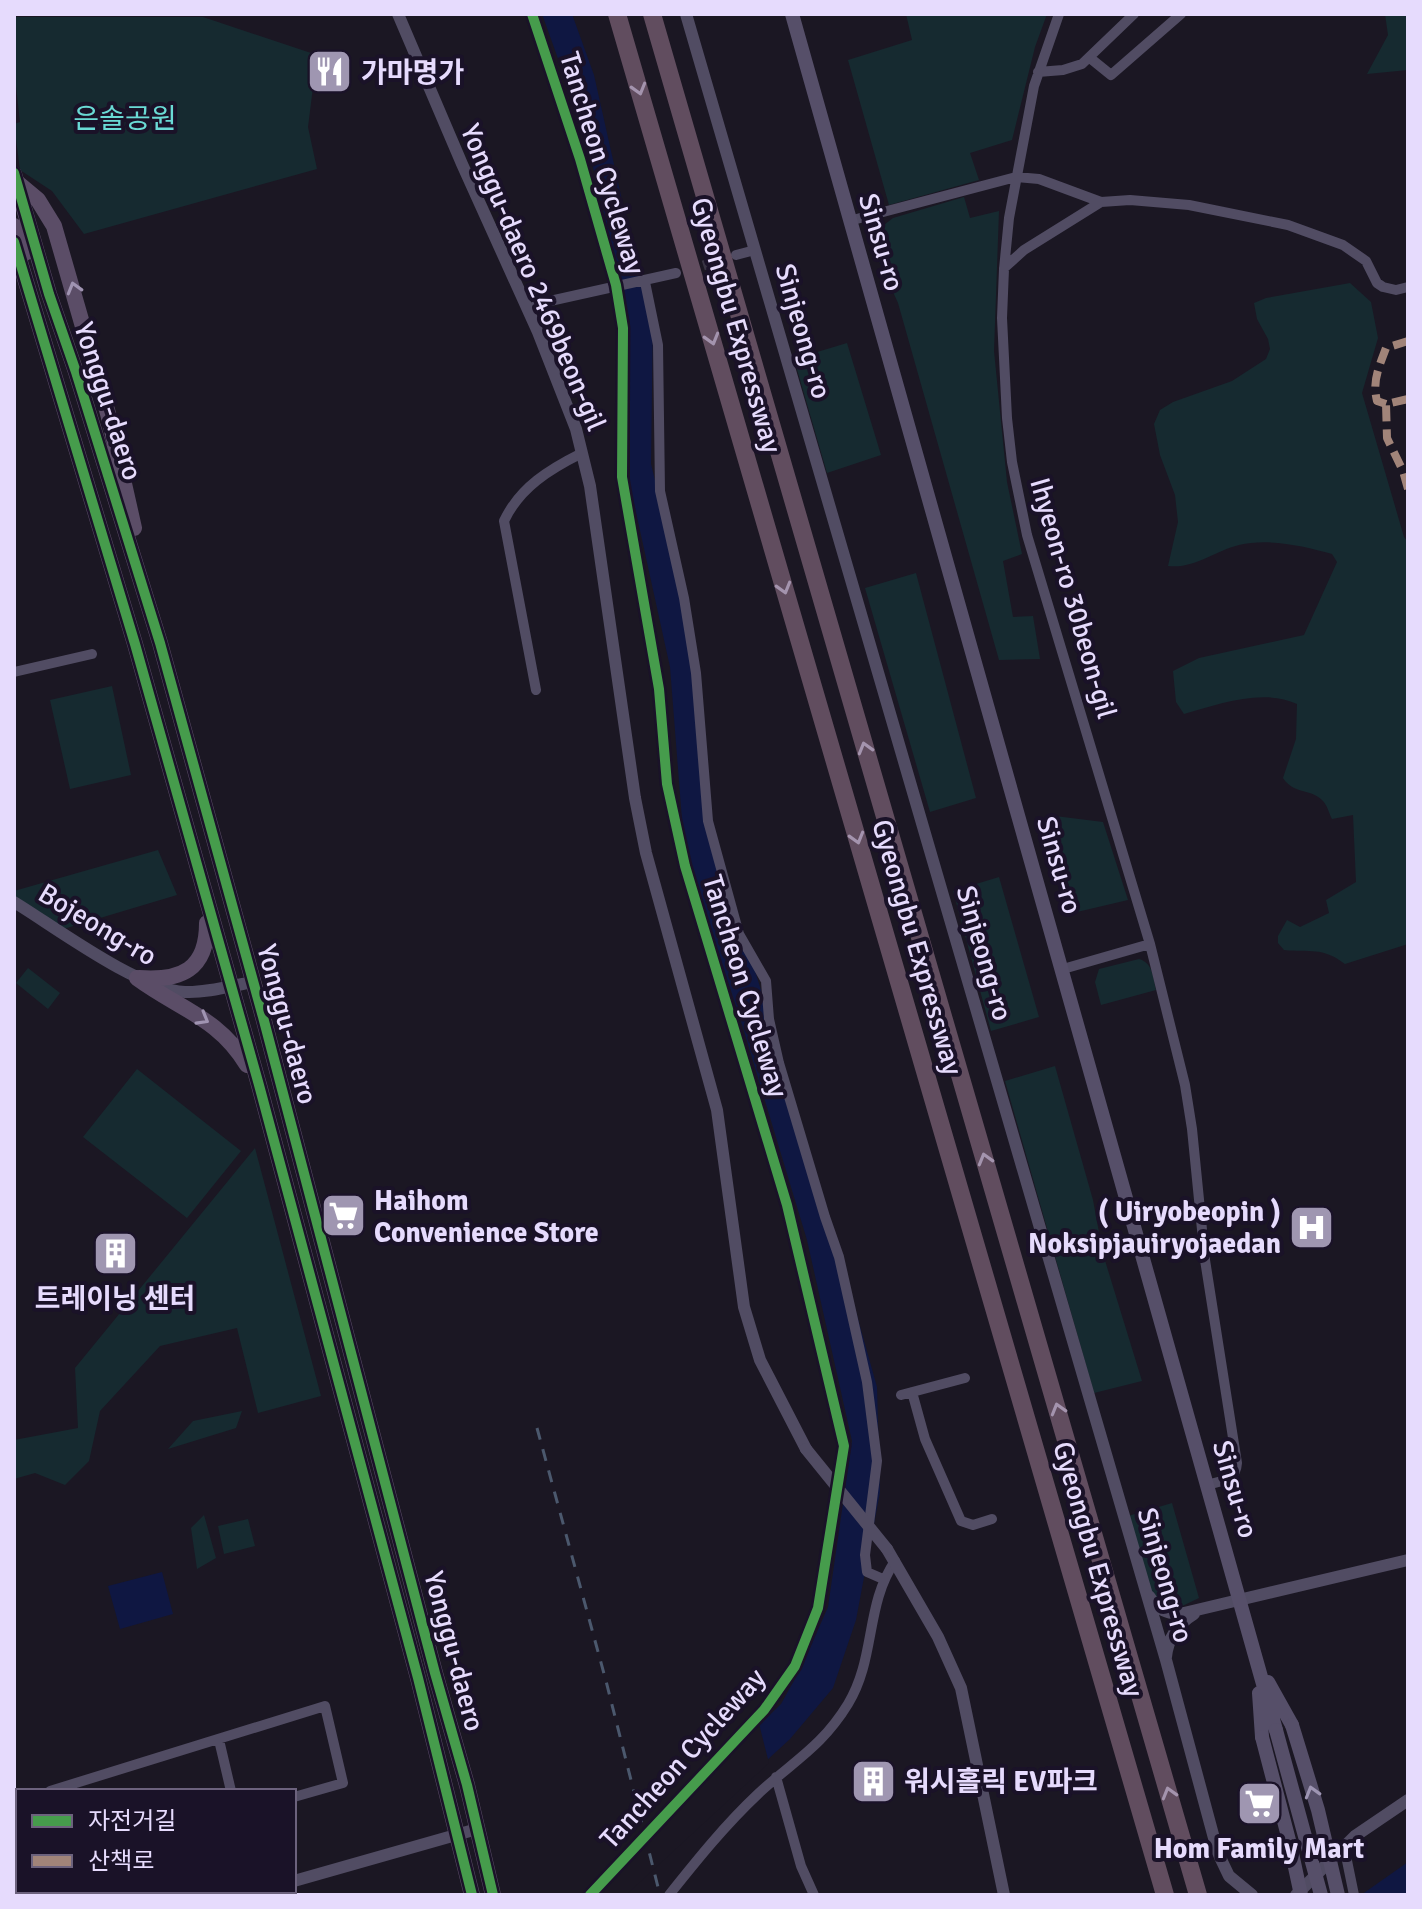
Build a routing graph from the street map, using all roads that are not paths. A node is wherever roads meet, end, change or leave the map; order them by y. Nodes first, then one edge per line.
1 (398, 14) edge
2 (617, 14) edge
3 (652, 14) edge
4 (686, 14) edge
5 (792, 14) edge
6 (1068, 14) edge
7 (1134, 14) edge
8 (1181, 14) edge
9 (1057, 18) edge
10 (1090, 58) junction
11 (1038, 72) junction
12 (1016, 177) junction
13 (15, 180) edge
14 (1101, 202) junction
15 (849, 221) junction
16 (14, 226) edge
17 (15, 250) edge
18 (755, 250) junction
19 (736, 255) tunnel mouth
20 (1004, 269) junction
21 (676, 273) tunnel mouth
22 (642, 282) junction
23 (1408, 287) edge
24 (49, 294) junction
25 (528, 309) junction
26 (582, 453) junction
27 (152, 616) junction
28 (92, 654) dead end
29 (14, 672) edge
30 (536, 690) dead end
31 (199, 876) junction
32 (14, 902) edge
33 (207, 907) junction
34 (240, 938) junction
35 (1150, 944) junction
36 (1063, 969) junction
37 (137, 978) junction
38 (253, 982) junction
39 (231, 986) junction
40 (259, 1085) junction
41 (965, 1378) dead end
42 (1207, 1485) junction
43 (992, 1519) dead end
44 (1408, 1560) edge
45 (895, 1561) junction
46 (883, 1579) junction
47 (1146, 1593) junction
48 (1240, 1601) junction
49 (1201, 1610) junction
50 (1166, 1660) junction
51 (1257, 1661) junction
52 (1269, 1734) junction
53 (219, 1740) junction
54 (776, 1777) junction
55 (57, 1789) edge
56 (231, 1789) edge
57 (296, 1796) edge
58 (1408, 1800) edge
59 (477, 1829) junction
60 (458, 1834) junction
61 (1344, 1846) junction
62 (296, 1880) edge
63 (472, 1895) edge
64 (493, 1895) edge
65 (669, 1895) edge
66 (814, 1895) edge
67 (1004, 1895) edge
68 (1165, 1895) edge
69 (1198, 1895) edge
70 (1252, 1895) edge
71 (1299, 1895) edge
72 (1321, 1895) edge
73 (1338, 1895) edge
74 (1354, 1895) edge

1 - 25 street, Yonggu-daero 2469beon-gil
2 -> 68 highway, Gyeongbu Expressway
69 -> 3 highway, Gyeongbu Expressway
4 - 18 street, Sinjeong-ro
5 - 15 main road, Sinsu-ro
6 - 9 street
7 - 10 street
8 - 10 street
9 - 11 street, Ihyeon-ro 30beon-gil
10 - 11 street
11 - 12 street, Ihyeon-ro 30beon-gil
12 - 14 street
12 - 15 street
12 - 20 street, Ihyeon-ro 30beon-gil
13 - 24 main road, Yonggu-daero
27 -> 13 main road, bridge
14 - 20 street
14 - 23 street
15 - 36 main road, Sinsu-ro
16 - 24 main road
17 - 31 main road, Yonggu-daero
18 - 19 street
18 - 47 street, Sinjeong-ro
20 - 35 street, Ihyeon-ro 30beon-gil
21 - 22 street
22 - 25 street
22 - 46 street
24 - 27 main road, Yonggu-daero
25 - 26 street, Yonggu-daero 2469beon-gil
26 - 30 street
26 - 45 street, Yonggu-daero 2469beon-gil, bridge
27 - 34 main road, Yonggu-daero
28 - 29 street
31 - 33 main road, Yonggu-daero
31 - 34 main road
32 - 37 street, Bojeong-ro
33 - 37 main road
33 - 39 main road, Yonggu-daero
34 - 38 main road, Yonggu-daero
35 - 36 street
35 - 42 street, Ihyeon-ro 30beon-gil
36 - 42 main road, Sinsu-ro
37 - 39 street, Bojeong-ro
37 -> 40 main road
38 - 39 street, Bojeong-ro
38 - 59 main road, Yonggu-daero
39 - 40 main road, Yonggu-daero
40 - 60 main road, Yonggu-daero
41 - 43 street
42 - 48 main road, Sinsu-ro
44 - 48 street
45 - 46 street
45 - 67 street
46 - 54 street
47 - 49 street
47 - 50 street, Sinjeong-ro
48 - 49 street
48 - 51 main road, Sinsu-ro
49 - 50 street
50 - 70 street, Sinjeong-ro
51 - 52 main road, Sinsu-ro
73 -> 51 main road, bridge
52 - 71 main road, bridge
52 - 72 main road, bridge
53 - 55 street
53 - 56 street
53 - 57 street
54 - 65 street
54 - 66 street
58 - 61 street
59 - 60 street
59 - 64 main road, Yonggu-daero
60 - 62 street
60 - 63 main road, Yonggu-daero
61 - 71 street
61 - 74 street

